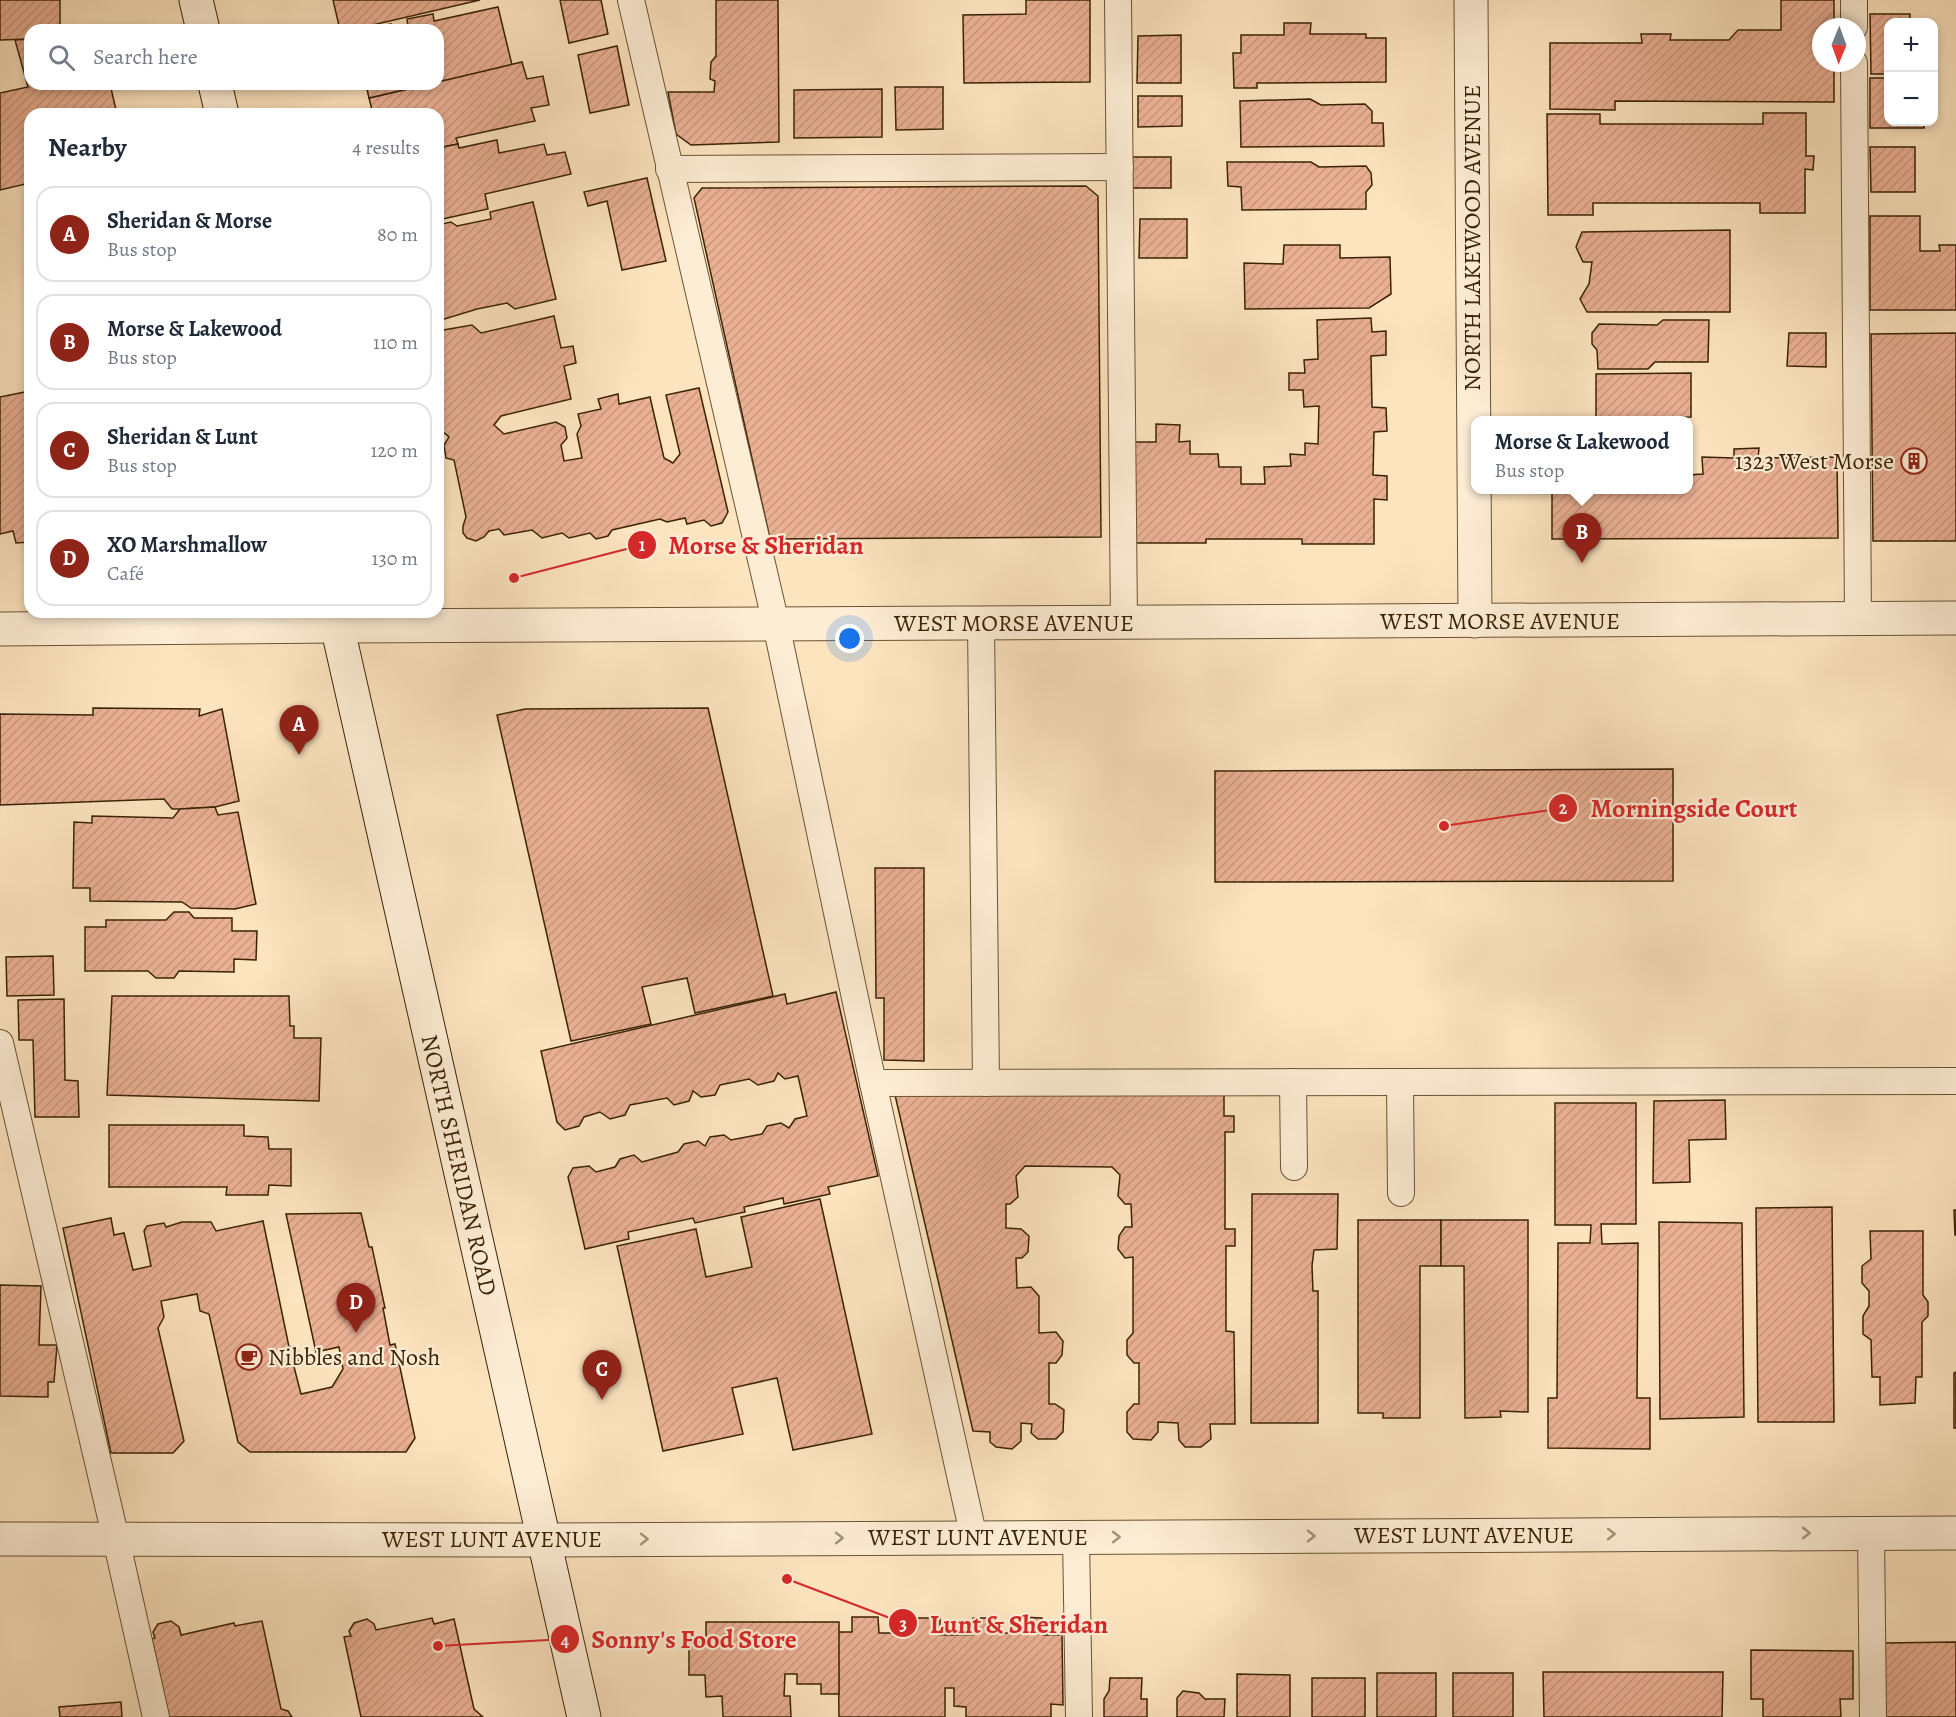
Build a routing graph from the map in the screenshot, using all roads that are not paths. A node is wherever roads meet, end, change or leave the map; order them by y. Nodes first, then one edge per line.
1 (196, 0) edge
2 (631, 0) edge
3 (1118, 0) edge
4 (1471, 0) edge
5 (1854, 0) edge
6 (1854, 18) edge
7 (202, 24) edge
8 (1854, 72) edge
9 (216, 90) edge
10 (221, 108) edge
11 (1120, 167) junction
12 (669, 169) junction
13 (1474, 416) edge
14 (1474, 494) edge
15 (1956, 618) edge
16 (336, 619) edge
17 (1858, 619) junction
18 (1475, 621) junction
19 (1124, 622) junction
20 (981, 623) junction
21 (776, 624) junction
22 (0, 629) edge
23 (0, 1043) edge
24 (1956, 1081) edge
25 (4, 1082) edge
26 (1293, 1082) junction
27 (1400, 1082) junction
28 (873, 1083) junction
29 (986, 1083) junction
30 (1294, 1167) dead end
31 (1401, 1193) dead end
32 (1871, 1533) junction
33 (1956, 1533) edge
34 (1076, 1537) junction
35 (974, 1538) junction
36 (0, 1539) edge
37 (116, 1539) junction
38 (544, 1540) junction
39 (156, 1717) edge
40 (584, 1717) edge
41 (1079, 1717) edge
42 (1874, 1717) edge

1 - 7 street
2 - 12 lane
3 - 11 lane
4 - 13 street, NORTH LAKEWOOD AVENUE
5 - 6 lane
8 - 17 lane
9 - 10 street
11 - 12 lane
11 - 19 lane
12 - 21 lane
14 - 18 street, NORTH LAKEWOOD AVENUE
15 - 17 street, WEST MORSE AVENUE
16 - 21 street, WEST MORSE AVENUE
16 - 22 street, WEST MORSE AVENUE
16 - 38 street, NORTH SHERIDAN ROAD
17 - 18 street, WEST MORSE AVENUE
18 - 19 street, WEST MORSE AVENUE
19 - 20 street, WEST MORSE AVENUE
20 - 21 street, WEST MORSE AVENUE
20 - 29 lane
21 - 28 lane
23 - 25 lane
24 - 27 lane
25 - 37 lane
26 - 27 lane
26 - 29 lane
26 - 30 lane
27 - 31 lane
28 - 29 lane
28 - 35 lane
32 - 33 street, WEST LUNT AVENUE
34 -> 32 street, WEST LUNT AVENUE
32 - 42 lane
34 - 35 street, WEST LUNT AVENUE
34 - 41 lane
38 -> 35 street, WEST LUNT AVENUE
36 - 37 street, WEST LUNT AVENUE
37 - 38 street, WEST LUNT AVENUE
37 - 39 lane
38 - 40 street, NORTH SHERIDAN ROAD

